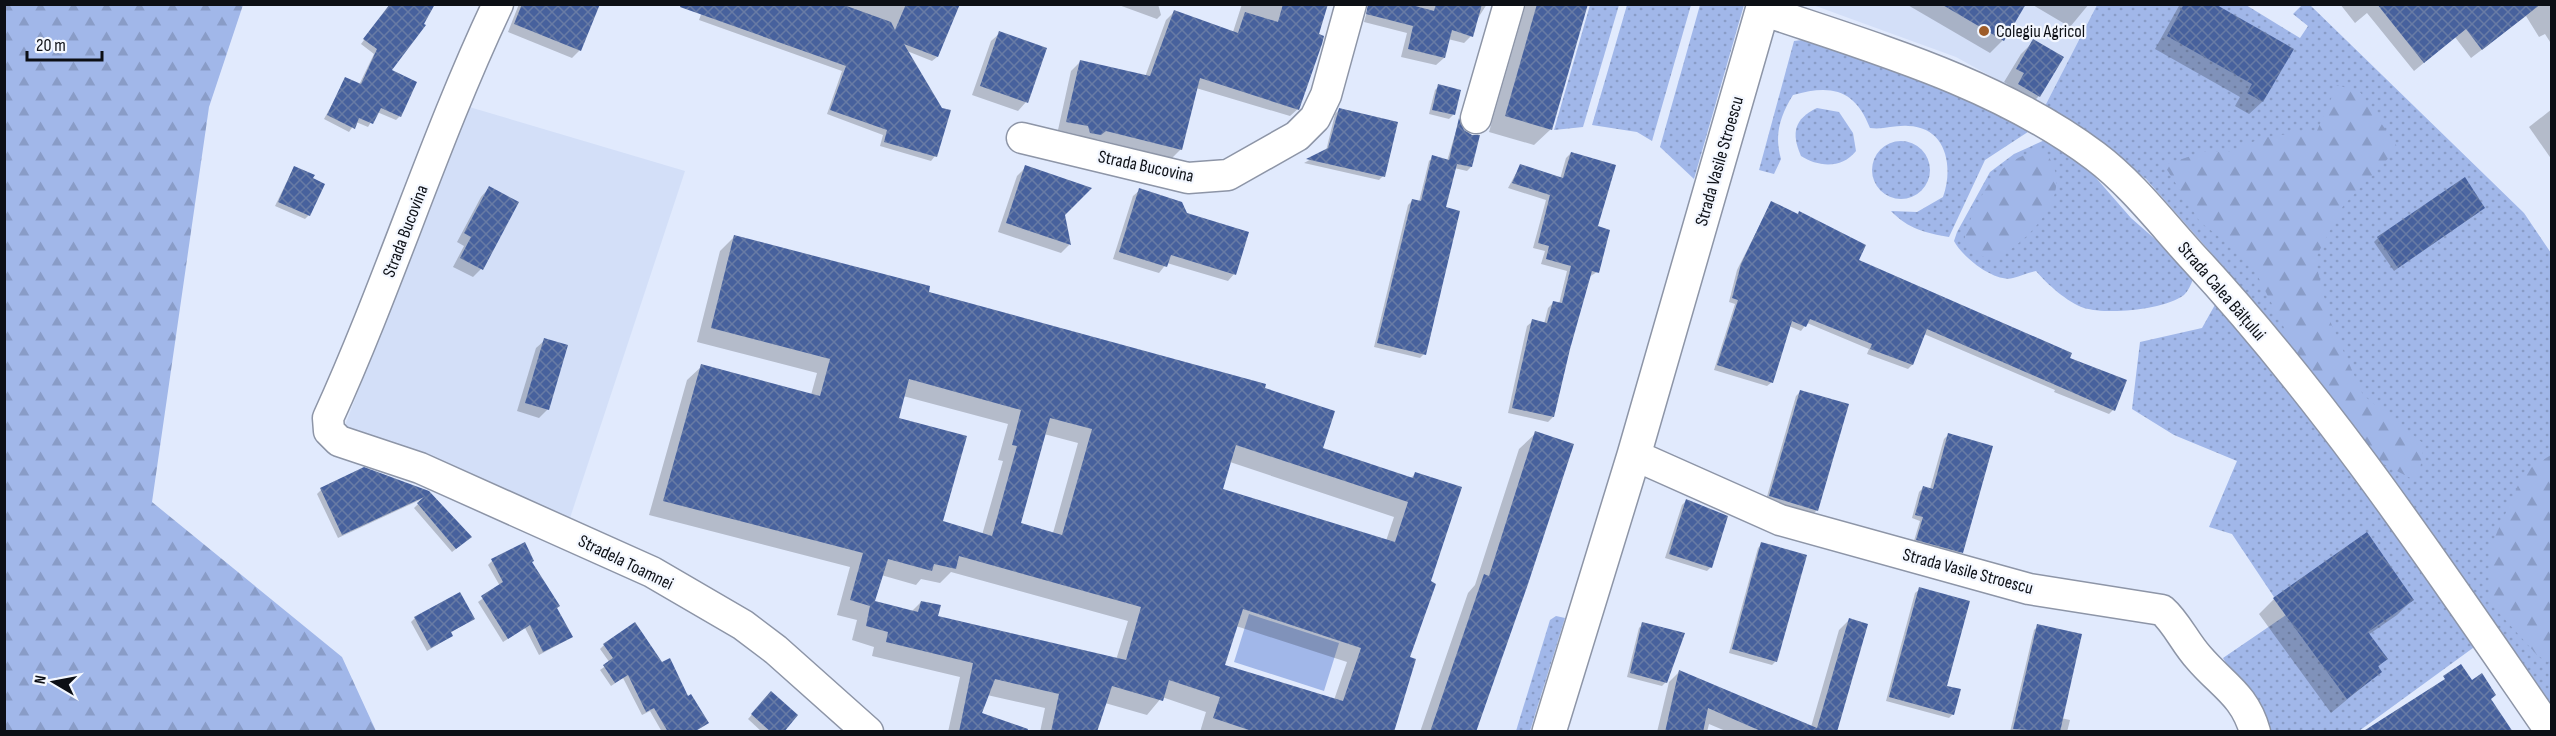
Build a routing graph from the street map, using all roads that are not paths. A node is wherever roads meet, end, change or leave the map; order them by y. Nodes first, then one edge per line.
1 (498, 4) edge
2 (1351, 4) edge
3 (1509, 4) edge
4 (1763, 7) edge
5 (1476, 118) dead end
6 (1022, 138) dead end
7 (353, 447) joint
8 (1634, 455) junction
9 (868, 732) edge
10 (1549, 732) edge
11 (2255, 732) edge
12 (2551, 732) edge

1 - 7 street, Strada Bucovina
2 - 6 street, Strada Bucovina
3 - 5 street
4 - 8 main road, Strada Vasile Stroescu
4 - 12 street, Strada Calea Bălțului
7 - 9 street, Stradela Toamnei
8 - 10 main road, Strada Vasile Stroescu
8 - 11 street, Strada Vasile Stroescu

